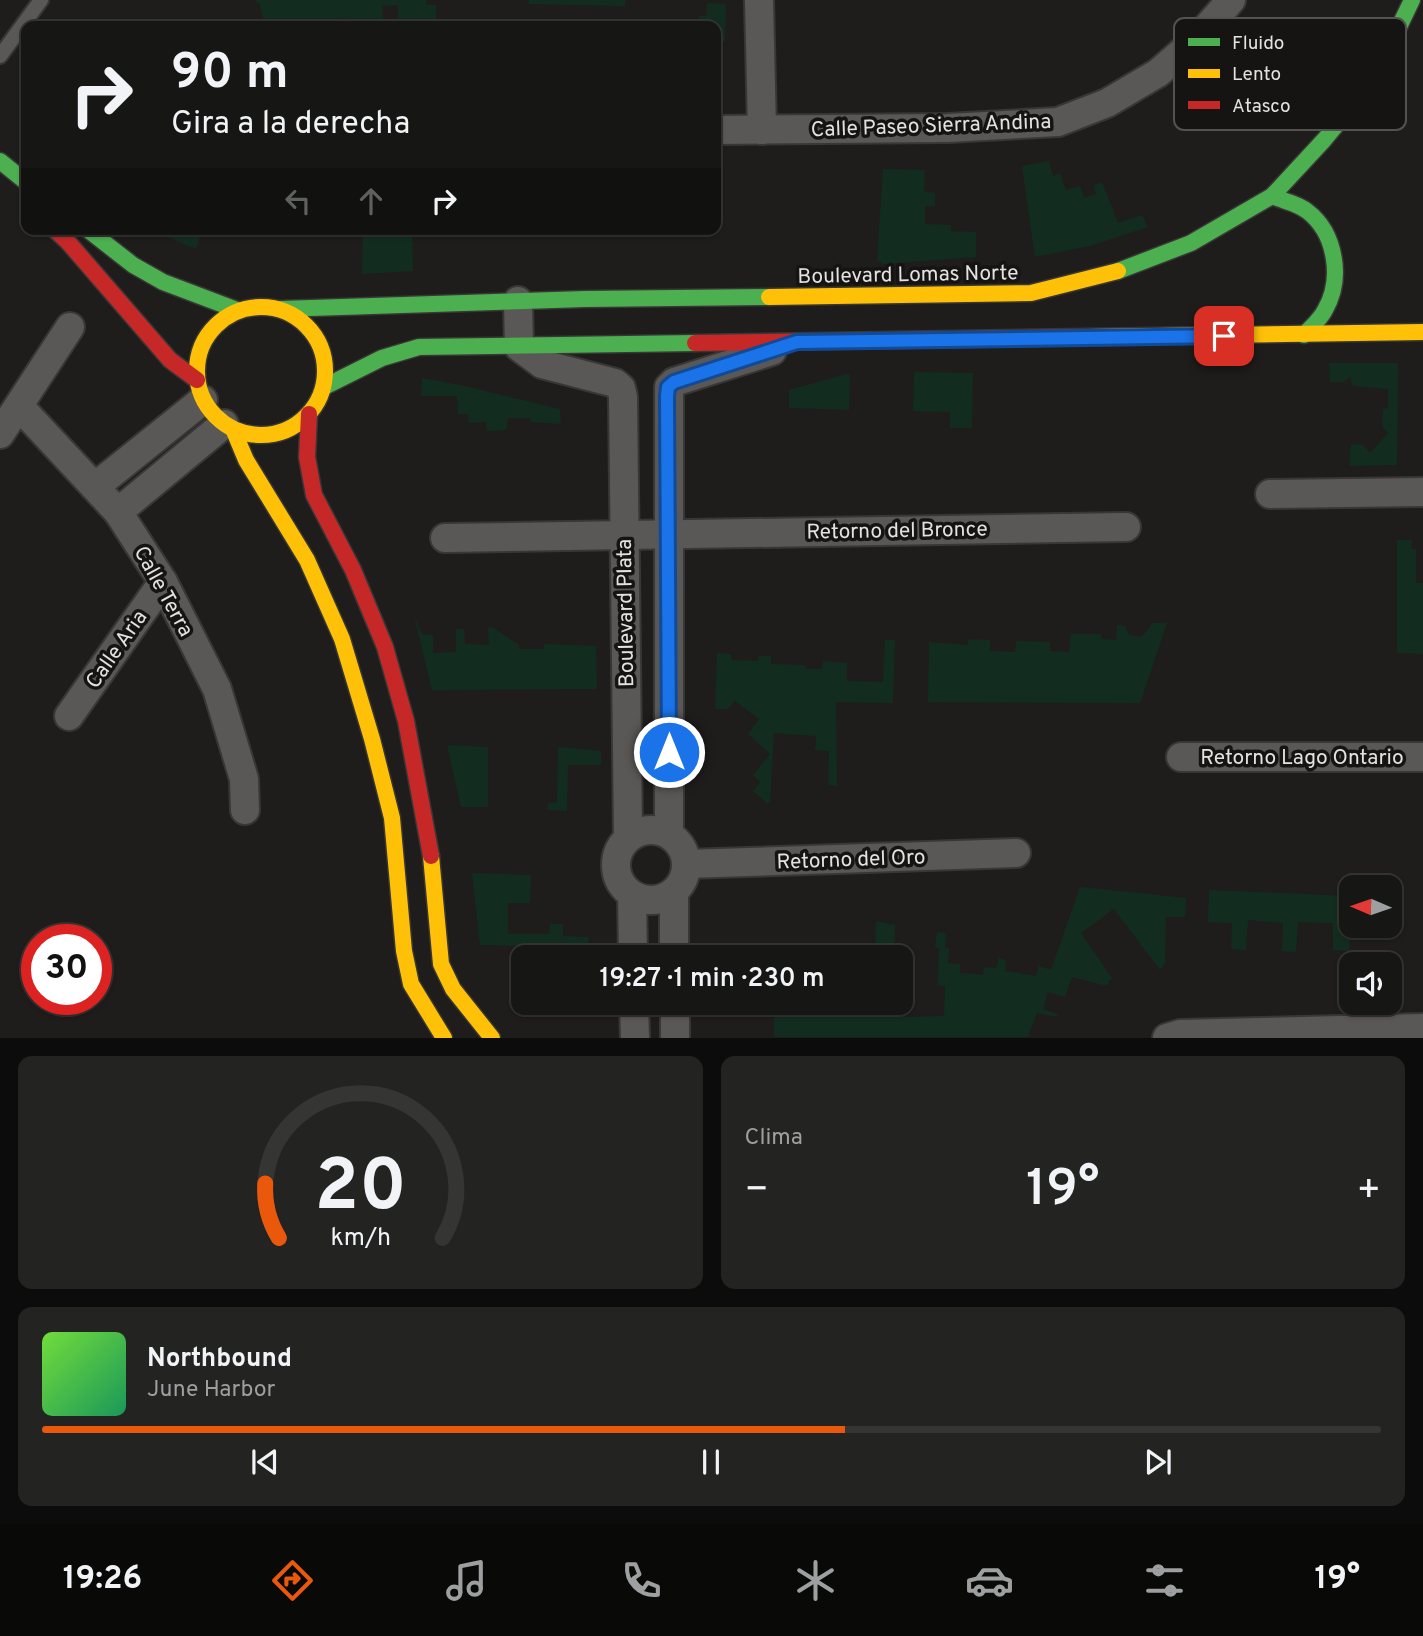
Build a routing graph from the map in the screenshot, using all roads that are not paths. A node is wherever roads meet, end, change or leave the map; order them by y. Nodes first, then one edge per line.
1 (41, 0) edge
2 (759, 0) edge
3 (1231, 0) edge
4 (1412, 0) edge
5 (1216, 18) edge
6 (1403, 18) edge
7 (26, 21) edge
8 (21, 27) edge
9 (0, 56) edge
10 (1174, 59) edge
11 (721, 130) edge
12 (762, 130) junction
13 (1332, 130) edge
14 (0, 161) edge
15 (21, 177) edge
16 (1272, 196) junction
17 (60, 235) edge
18 (95, 235) edge
19 (518, 302) junction
20 (280, 309) junction
21 (237, 310) junction
22 (470, 314) junction
23 (70, 327) dead end
24 (1423, 332) edge
25 (1304, 335) junction
26 (797, 342) junction
27 (519, 347) junction
28 (470, 348) junction
29 (324, 387) junction
30 (200, 390) junction
31 (19, 406) junction
32 (309, 414) junction
33 (228, 426) junction
34 (0, 434) edge
35 (96, 486) junction
36 (1423, 492) edge
37 (1270, 494) dead end
38 (118, 512) junction
39 (1126, 527) dead end
40 (668, 534) junction
41 (624, 535) junction
42 (445, 538) dead end
43 (163, 582) junction
44 (69, 716) dead end
45 (1181, 757) dead end
46 (1423, 757) edge
47 (245, 810) dead end
48 (669, 834) junction
49 (628, 837) junction
50 (1016, 853) dead end
51 (686, 864) junction
52 (674, 891) junction
53 (632, 895) junction
54 (634, 945) edge
55 (674, 945) edge
56 (426, 974) junction
57 (634, 1015) edge
58 (675, 1015) edge
59 (1402, 1032) edge
60 (444, 1038) edge
61 (492, 1038) edge
62 (635, 1038) edge
63 (675, 1038) edge
64 (1167, 1038) edge

1 - 7 lane
2 - 12 street
3 - 5 street, Calle Paseo Sierra Andina
4 - 6 street, Boulevard Lomas Norte
8 - 9 lane
10 - 12 street, Calle Paseo Sierra Andina
11 - 12 street, Calle Paseo Sierra Andina
13 - 16 street, Boulevard Lomas Norte
14 - 15 street
16 - 19 street, Boulevard Lomas Norte
16 - 25 street
17 - 30 street
18 - 21 street
19 - 22 street, Boulevard Lomas Norte
19 - 27 street
20 - 21 street
20 - 22 street, Boulevard Lomas Norte
20 - 29 street
21 - 30 street
22 - 28 street
23 - 31 street
24 - 25 street
25 - 26 street
26 - 27 street
26 - 40 street, Boulevard Plata
27 - 28 street
27 - 41 street, Boulevard Plata
28 - 29 street
29 - 32 street
30 - 33 street
30 - 35 street
31 - 34 street
31 - 35 street, Calle Terra
32 - 33 street
32 - 56 street
33 - 38 street
33 - 56 street
35 - 38 street, Calle Terra
36 - 37 street
38 - 43 street, Calle Terra
39 - 40 street, Retorno del Bronce
40 - 41 street, Retorno del Bronce
40 - 48 street, Boulevard Plata
41 - 42 street, Retorno del Bronce
41 - 49 street, Boulevard Plata
43 - 44 street, Calle Aria
43 - 47 street, Calle Terra
45 - 46 street, Retorno Lago Ontario
48 - 49 street
48 - 51 street
49 - 53 street
50 - 51 street, Retorno del Oro
51 - 52 street
52 - 53 street
52 - 55 street
53 - 54 street
56 - 60 street
56 - 61 street
57 - 62 street
58 - 63 street
59 - 64 street

